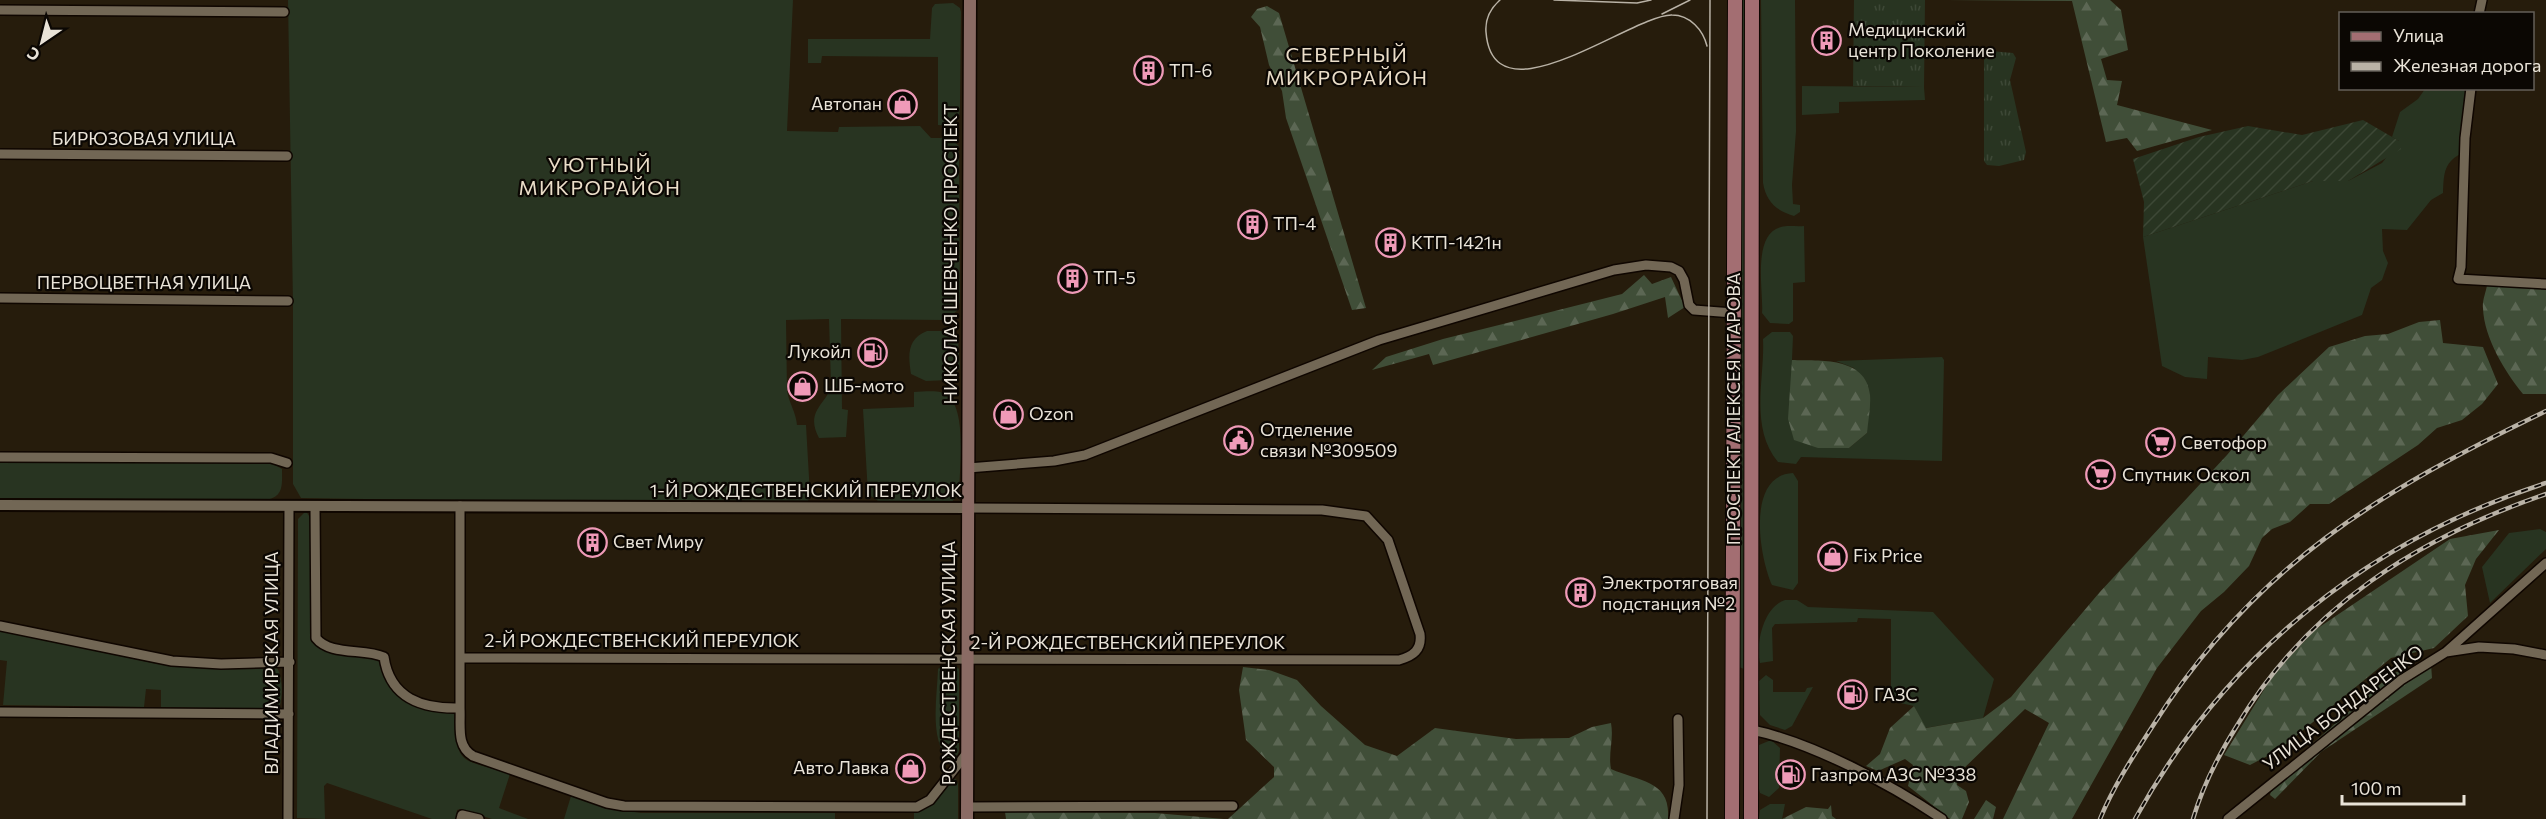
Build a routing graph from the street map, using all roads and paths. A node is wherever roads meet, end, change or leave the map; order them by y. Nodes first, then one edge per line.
1 (970, 0) edge
2 (1735, 0) edge
3 (1752, 0) edge
4 (0, 10) edge
5 (284, 12) dead end
6 (2471, 90) edge
7 (0, 154) edge
8 (287, 156) dead end
9 (2546, 284) edge
10 (0, 298) edge
11 (288, 301) dead end
12 (1733, 313) junction
13 (0, 457) edge
14 (287, 463) dead end
15 (968, 468) junction
16 (0, 505) edge
17 (289, 506) junction
18 (315, 506) junction
19 (460, 506) junction
20 (968, 508) junction
21 (1322, 510) joint
22 (2546, 563) edge
23 (0, 626) edge
24 (2446, 652) junction
25 (2546, 655) edge
26 (462, 658) junction
27 (967, 660) junction
28 (290, 662) junction
29 (460, 708) junction
30 (0, 712) edge
31 (290, 714) junction
32 (1678, 719) dead end
33 (1752, 730) junction
34 (967, 753) junction
35 (1233, 806) dead end
36 (967, 813) edge
37 (461, 817) edge
38 (288, 819) edge
39 (479, 819) edge
40 (1674, 819) edge
41 (1732, 819) edge
42 (1751, 819) edge
43 (1942, 819) edge
44 (2228, 819) edge

1 - 15 main road, НИКОЛАЯ ШЕВЧЕНКО ПРОСПЕКТ
2 - 12 main road, ПРОСПЕКТ АЛЕКСЕЯ УГАРОВА
3 - 33 main road, ПРОСПЕКТ АЛЕКСЕЯ УГАРОВА
4 - 5 street
6 - 9 street
7 - 8 street, БИРЮЗОВАЯ УЛИЦА
10 - 11 street, ПЕРВОЦВЕТНАЯ УЛИЦА
12 - 15 street
12 - 41 main road, ПРОСПЕКТ АЛЕКСЕЯ УГАРОВА
13 - 14 street
15 - 20 main road, НИКОЛАЯ ШЕВЧЕНКО ПРОСПЕКТ
16 - 17 street, 1-Й РОЖДЕСТВЕНСКИЙ ПЕРЕУЛОК
17 - 18 street, 1-Й РОЖДЕСТВЕНСКИЙ ПЕРЕУЛОК
17 - 28 street, ВЛАДИМИРСКАЯ УЛИЦА
18 - 19 street, 1-Й РОЖДЕСТВЕНСКИЙ ПЕРЕУЛОК
18 - 29 street
19 - 20 street, 1-Й РОЖДЕСТВЕНСКИЙ ПЕРЕУЛОК
19 - 26 street
20 - 21 street, 1-Й РОЖДЕСТВЕНСКИЙ ПЕРЕУЛОК
20 - 27 main road, РОЖДЕСТВЕНСКАЯ УЛИЦА
21 - 27 street, 2-Й РОЖДЕСТВЕНСКИЙ ПЕРЕУЛОК
22 - 24 street
23 - 28 street
24 - 25 street, УЛИЦА БОНДАРЕНКО
24 - 44 street, УЛИЦА БОНДАРЕНКО
26 - 27 street, 2-Й РОЖДЕСТВЕНСКИЙ ПЕРЕУЛОК
26 - 29 street
27 - 34 main road, РОЖДЕСТВЕНСКАЯ УЛИЦА
28 - 31 street, ВЛАДИМИРСКАЯ УЛИЦА
29 - 34 street
30 - 31 street
31 - 38 street, ВЛАДИМИРСКАЯ УЛИЦА
32 - 40 street
33 - 42 main road, ПРОСПЕКТ АЛЕКСЕЯ УГАРОВА
33 - 43 street
34 - 36 main road, РОЖДЕСТВЕНСКАЯ УЛИЦА
35 - 36 street
37 - 39 street

